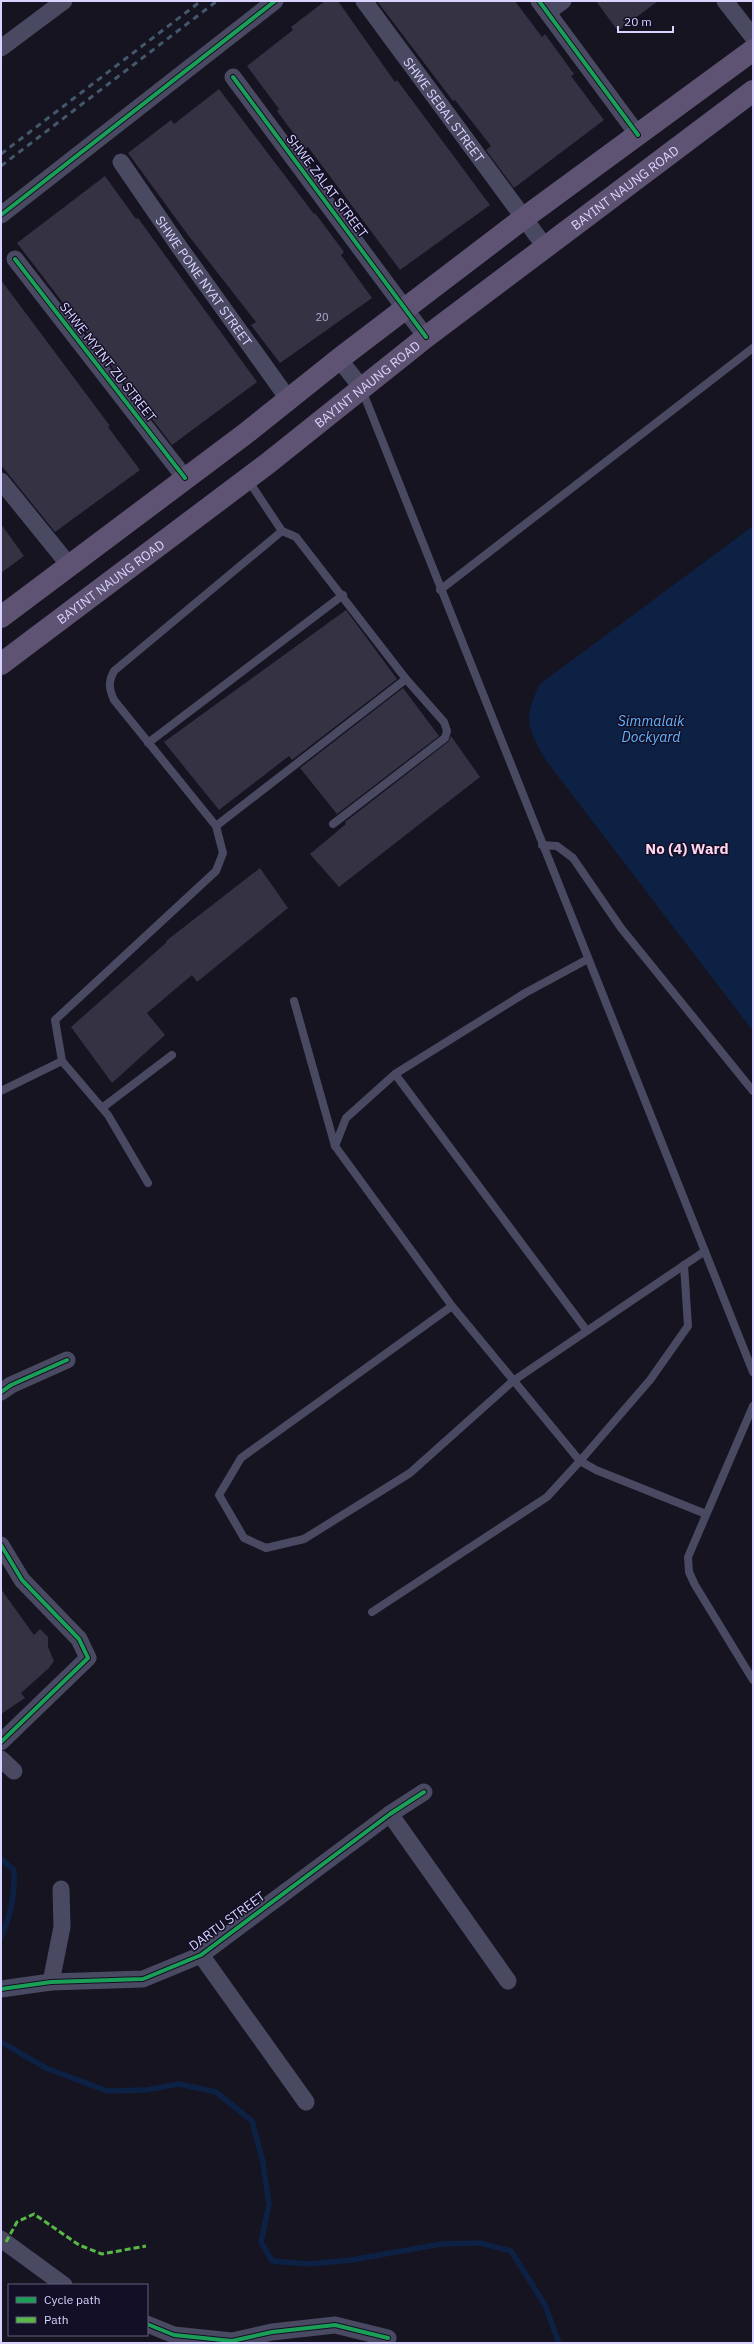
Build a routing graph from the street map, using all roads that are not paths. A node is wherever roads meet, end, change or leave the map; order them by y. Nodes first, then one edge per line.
1 (64, 1) edge
2 (275, 1) edge
3 (364, 1) edge
4 (563, 1) edge
5 (725, 1) edge
6 (543, 7) edge
7 (753, 37) edge
8 (1, 48) edge
9 (753, 50) edge
10 (233, 77) dead end
11 (753, 91) edge
12 (638, 135) junction
13 (121, 162) dead end
14 (1, 215) edge
15 (524, 218) junction
16 (546, 248) junction
17 (15, 259) dead end
18 (406, 308) junction
19 (426, 337) junction
20 (753, 348) edge
21 (339, 359) junction
22 (361, 387) junction
23 (289, 400) junction
24 (185, 478) junction
25 (248, 478) junction
26 (1, 481) edge
27 (282, 531) junction
28 (69, 566) junction
29 (440, 590) junction
30 (343, 595) junction
31 (1, 617) edge
32 (1, 664) edge
33 (406, 679) junction
34 (148, 743) junction
35 (333, 824) dead end
36 (216, 826) junction
37 (542, 845) junction
38 (588, 959) junction
39 (294, 1001) dead end
40 (172, 1055) dead end
41 (62, 1061) junction
42 (395, 1074) junction
43 (1, 1091) edge
44 (753, 1091) edge
45 (102, 1108) junction
46 (335, 1146) junction
47 (148, 1182) dead end
48 (704, 1252) junction
49 (684, 1265) junction
50 (452, 1306) junction
51 (587, 1331) junction
52 (67, 1360) dead end
53 (753, 1372) edge
54 (513, 1381) junction
55 (1, 1392) edge
56 (753, 1406) edge
57 (580, 1461) junction
58 (706, 1514) junction
59 (1, 1545) edge
60 (372, 1612) dead end
61 (753, 1680) edge
62 (1, 1742) edge
63 (1, 1759) edge
64 (14, 1771) dead end
65 (424, 1792) dead end
66 (390, 1814) junction
67 (62, 1889) dead end
68 (201, 1955) junction
69 (508, 1981) dead end
70 (51, 1982) junction
71 (7, 1989) edge
72 (306, 2102) dead end
73 (1, 2239) edge
74 (63, 2284) edge
75 (148, 2325) edge
76 (175, 2339) edge
77 (389, 2341) edge

1 - 8 street
2 - 14 street
3 - 15 street, SHWE SEBAL STREET
4 - 6 street
5 - 7 street
6 - 12 street
9 - 12 main road
10 - 18 street, SHWE ZALAT STREET
11 - 16 main road, BAYINT NAUNG ROAD
12 - 15 main road
13 - 23 street, SHWE PONE NYAT STREET
15 - 16 street, SHWE SEBAL STREET
15 - 18 main road
16 - 19 main road, BAYINT NAUNG ROAD
17 - 24 street, SHWE MYINT ZU STREET
18 - 19 street, SHWE ZALAT STREET
18 - 21 main road
19 - 22 main road, BAYINT NAUNG ROAD
20 - 29 lane
21 - 22 street
21 - 23 main road
22 - 25 main road, BAYINT NAUNG ROAD
22 - 29 lane
23 - 24 main road
24 - 28 main road
25 - 27 lane
25 - 32 main road, BAYINT NAUNG ROAD
26 - 28 street
27 - 30 lane
27 - 34 lane
28 - 31 main road
29 - 37 lane
30 - 33 lane
30 - 34 lane
33 - 35 lane
33 - 36 lane
34 - 36 lane
36 - 41 lane
37 - 38 lane
37 - 44 lane
38 - 42 lane
38 - 48 lane
39 - 46 lane
40 - 45 lane
41 - 43 lane
41 - 45 lane
42 - 46 lane
42 - 51 lane
45 - 47 lane
46 - 50 lane
48 - 49 lane
48 - 53 lane
49 - 51 lane
49 - 57 lane
50 - 54 lane
50 - 54 lane
51 - 54 lane
52 - 55 street
54 - 57 lane
56 - 58 lane
57 - 58 lane
57 - 60 lane
58 - 61 lane
59 - 62 street
63 - 64 street
65 - 66 street, DARTU STREET
66 - 68 street, DARTU STREET
66 - 69 street
67 - 70 street
68 - 70 street, DARTU STREET
68 - 72 street
70 - 71 street, DARTU STREET
73 - 74 street
75 - 76 street
76 - 77 street

